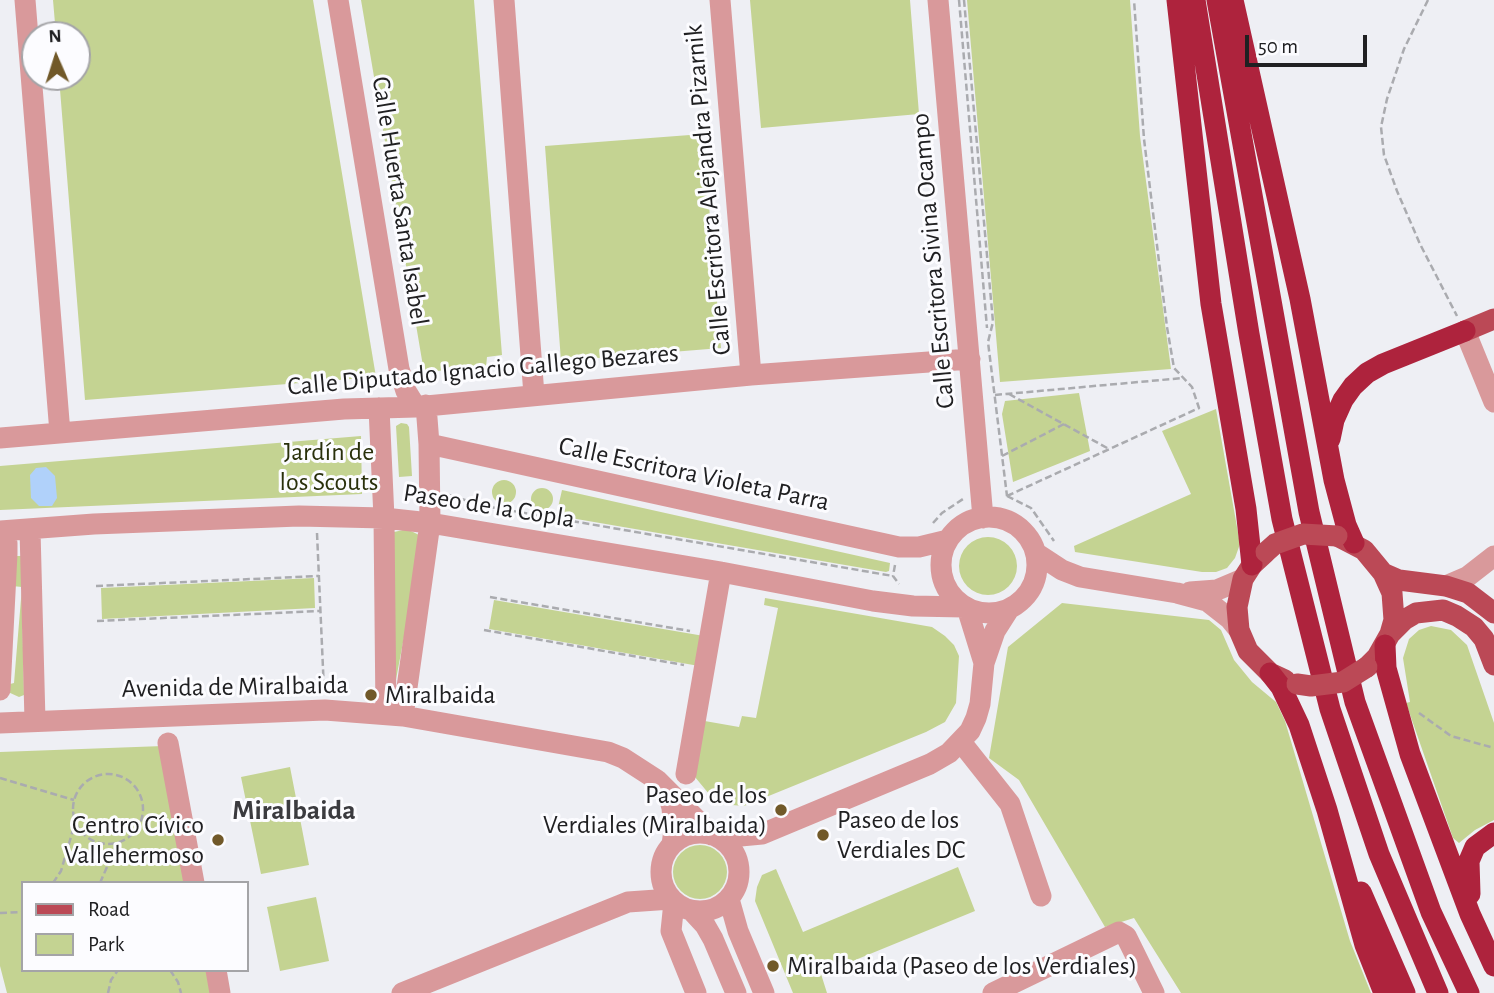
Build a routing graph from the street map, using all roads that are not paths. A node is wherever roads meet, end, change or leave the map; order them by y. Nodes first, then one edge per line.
1 (25, 0) edge
2 (338, 0) edge
3 (504, 0) edge
4 (720, 0) edge
5 (938, 0) edge
6 (1177, 0) edge
7 (1195, 0) edge
8 (1217, 0) edge
9 (1233, 0) edge
10 (1494, 319) edge
11 (1465, 331) junction
12 (970, 359) junction
13 (751, 375) junction
14 (534, 395) junction
15 (1494, 402) edge
16 (421, 406) junction
17 (379, 408) junction
18 (60, 433) junction
19 (0, 438) edge
20 (429, 444) junction
21 (1330, 448) junction
22 (983, 517) junction
23 (384, 518) junction
24 (430, 523) junction
25 (30, 530) junction
26 (0, 533) edge
27 (948, 540) junction
28 (1346, 540) junction
29 (1036, 553) junction
30 (7, 554) junction
31 (31, 555) junction
32 (1494, 556) edge
33 (1254, 565) junction
34 (721, 572) junction
35 (1384, 573) junction
36 (1080, 577) junction
37 (1446, 586) junction
38 (1177, 593) junction
39 (1028, 594) junction
40 (965, 608) junction
41 (1009, 609) junction
42 (1494, 613) edge
43 (1239, 630) junction
44 (1388, 639) junction
45 (984, 663) junction
46 (1494, 665) edge
47 (1270, 673) junction
48 (0, 690) edge
49 (394, 715) junction
50 (35, 721) junction
51 (0, 723) edge
52 (961, 742) junction
53 (168, 743) dead end
54 (686, 774) dead end
55 (667, 790) junction
56 (1326, 810) junction
57 (1494, 833) edge
58 (762, 834) junction
59 (715, 837) junction
60 (667, 854) junction
61 (738, 864) junction
62 (194, 881) edge
63 (1041, 896) dead end
64 (729, 898) junction
65 (628, 902) junction
66 (679, 904) junction
67 (1470, 914) junction
68 (1494, 966) edge
69 (216, 972) edge
70 (1002, 991) edge
71 (220, 993) edge
72 (402, 993) edge
73 (696, 993) edge
74 (736, 993) edge
75 (764, 993) edge
76 (1154, 993) edge
77 (1384, 993) edge
78 (1405, 993) edge
79 (1438, 993) edge
80 (1469, 993) edge

1 - 18 street
2 - 16 street, Calle Huerta Santa Isabel
3 - 14 street
4 - 13 street, Calle Escritora Alejandra Pizarnik
5 - 12 street, Calle Escritora Sivina Ocampo
6 - 33 highway
7 - 79 highway
8 - 80 highway
9 - 21 highway
10 - 11 main road
11 - 15 street
11 - 21 highway
12 - 13 street, Calle Diputado Ignacio Gallego Bezares
12 - 22 street, Calle Escritora Sivina Ocampo
13 - 14 street, Calle Diputado Ignacio Gallego Bezares
14 - 16 street, Calle Diputado Ignacio Gallego Bezares
16 - 17 street, Calle Diputado Ignacio Gallego Bezares
16 - 20 street, Calle Huerta Santa Isabel
17 - 18 street, Calle Diputado Ignacio Gallego Bezares
17 - 23 street
18 - 19 street, Calle Diputado Ignacio Gallego Bezares
20 - 24 street, Calle Huerta Santa Isabel
20 - 27 street, Calle Escritora Violeta Parra
21 - 28 highway
22 - 27 street
22 - 29 street
23 - 24 street, Paseo de la Copla
23 - 25 street, Paseo de la Copla
23 - 49 street
24 - 34 street, Paseo de la Copla
24 - 49 street, Calle Huerta Santa Isabel
25 - 26 street, Paseo de la Copla
25 - 31 street
26 - 30 street
27 - 40 street
28 - 33 main road, bridge
28 - 35 main road
29 - 36 street
29 - 39 street
30 - 31 street
30 - 48 street
31 - 50 street
32 - 37 street
33 - 38 street
33 - 43 main road
34 - 40 street, Paseo de la Copla
34 - 54 street
35 - 37 main road
35 - 44 main road
36 - 38 street
36 - 39 street
37 - 42 main road
38 - 43 street
39 - 41 street
40 - 41 street
40 - 45 street
41 - 45 street
43 - 47 main road
44 - 46 main road
44 - 47 main road, bridge
44 - 67 highway
45 - 52 street
47 - 56 highway
49 - 50 street, Avenida de Miralbaida
49 - 55 street, Avenida de Miralbaida
50 - 51 street, Avenida de Miralbaida
52 - 58 street
52 - 63 street
53 - 62 street
55 - 59 street, Avenida de Miralbaida
55 - 60 street
56 - 77 highway
56 - 78 highway
57 - 67 highway
58 - 59 street
58 - 61 street
59 - 60 street
59 - 61 street
60 - 65 street
60 - 66 street
61 - 64 street
64 - 66 street
64 - 75 street
65 - 66 street
65 - 72 street
66 - 73 street
66 - 74 street
67 - 68 highway
69 - 71 street
70 - 76 street

